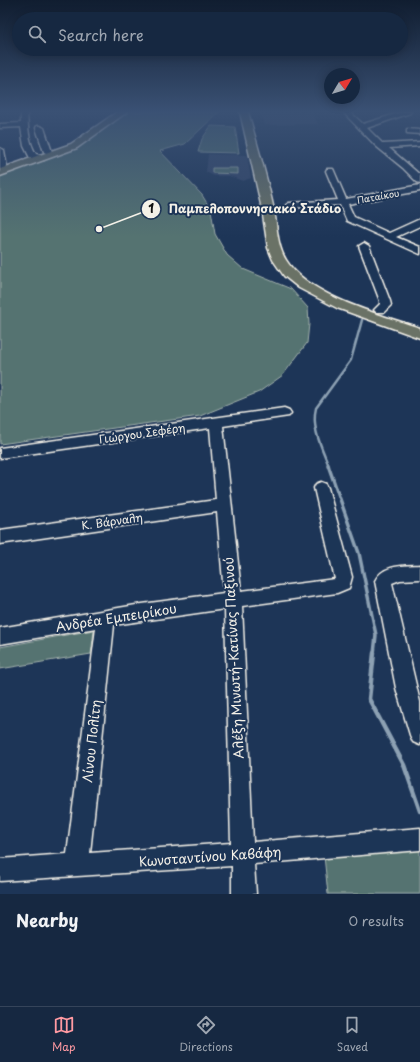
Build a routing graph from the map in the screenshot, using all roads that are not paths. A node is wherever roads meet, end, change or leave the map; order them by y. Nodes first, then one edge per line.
1 (0, 154) edge
2 (38, 154) edge
3 (47, 154) edge
4 (48, 154) edge
5 (254, 154) edge
6 (263, 154) edge
7 (392, 154) edge
8 (41, 156) junction
9 (1, 170) edge
10 (330, 171) dead end
11 (416, 171) edge
12 (420, 180) edge
13 (420, 188) edge
14 (342, 202) junction
15 (289, 206) dead end
16 (420, 222) edge
17 (282, 227) dead end
18 (388, 237) junction
19 (364, 246) dead end
20 (420, 251) edge
21 (296, 263) dead end
22 (380, 310) junction
23 (420, 324) edge
24 (420, 333) edge
25 (284, 413) dead end
26 (216, 423) junction
27 (0, 452) edge
28 (321, 488) dead end
29 (224, 505) junction
30 (0, 537) edge
31 (420, 572) edge
32 (232, 599) junction
33 (106, 618) junction
34 (0, 636) edge
35 (420, 735) edge
36 (415, 840) edge
37 (242, 854) junction
38 (77, 864) junction
39 (0, 870) edge
40 (244, 894) edge

1 - 9 street
2 - 8 street
3 - 8 main road
4 - 8 main road
5 - 24 main road
6 - 17 main road
7 - 11 street
8 - 9 main road
10 - 14 street
11 - 12 street
13 - 14 street, Παταίκου
14 - 15 street, Παταίκου
14 - 18 street
16 - 18 street
18 - 20 street
19 - 22 street
21 - 22 main road
22 - 23 main road
25 - 26 street, Γιώργου Σεφέρη
26 - 27 street, Γιώργου Σεφέρη
26 - 29 street, Αλέξη Μινωτή-Κατίνας Παξινού
28 - 32 street, Ανδρέα Εμπειρίκου
29 - 30 street, Κ. Βάρναλη
29 - 32 street, Αλέξη Μινωτή-Κατίνας Παξινού
31 - 35 street
32 - 33 street, Ανδρέα Εμπειρίκου
32 - 37 street, Αλέξη Μινωτή-Κατίνας Παξινού
33 - 34 street, Ανδρέα Εμπειρίκου
33 - 38 street, Λίνου Πολίτη
36 - 37 street, Κωνσταντίνου Καβάφη
37 - 38 street, Κωνσταντίνου Καβάφη
37 - 40 street, Αλέξη Μινωτή-Κατίνας Παξινού
38 - 39 street, Κωνσταντίνου Καβάφη

